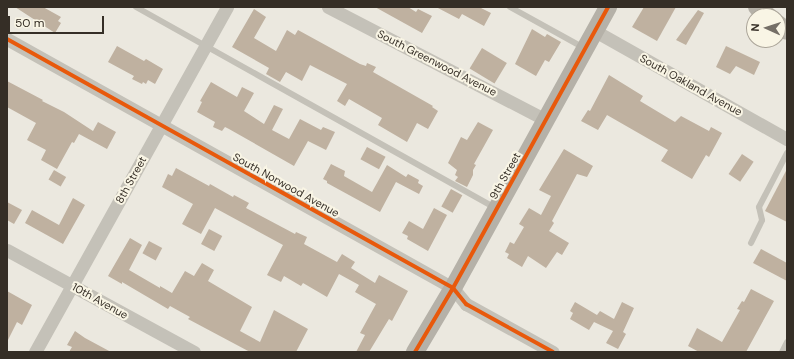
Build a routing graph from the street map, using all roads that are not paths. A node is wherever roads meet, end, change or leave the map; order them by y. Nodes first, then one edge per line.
1 (136, 7) edge
2 (227, 7) edge
3 (328, 7) edge
4 (510, 7) edge
5 (608, 7) edge
6 (595, 31) junction
7 (7, 39) edge
8 (206, 45) junction
9 (585, 49) junction
10 (546, 120) junction
11 (161, 126) junction
12 (787, 139) edge
13 (787, 153) edge
14 (497, 208) junction
15 (751, 243) dead end
16 (7, 250) edge
17 (72, 286) junction
18 (453, 288) junction
19 (787, 342) edge
20 (35, 352) edge
21 (194, 352) edge
22 (415, 352) edge
23 (553, 352) edge
24 (782, 352) edge

1 - 8 lane
2 - 8 street, 8th Street
3 - 10 street, South Greenwood Avenue
4 - 9 lane
5 - 6 street, 9th Street
6 - 9 street, 9th Street
6 - 12 street, South Oakland Avenue
7 - 11 street, South Norwood Avenue
8 - 11 street, 8th Street
8 - 14 lane
9 - 10 street, 9th Street
10 - 14 street, 9th Street
11 - 17 street, 8th Street
11 - 18 street, South Norwood Avenue
13 - 15 lane
14 - 18 street, 9th Street
16 - 17 street, 10th Avenue
17 - 20 street, 8th Street
17 - 21 street, 10th Avenue
18 - 22 street, 9th Street
18 - 23 street, South Norwood Avenue
19 - 24 lane

